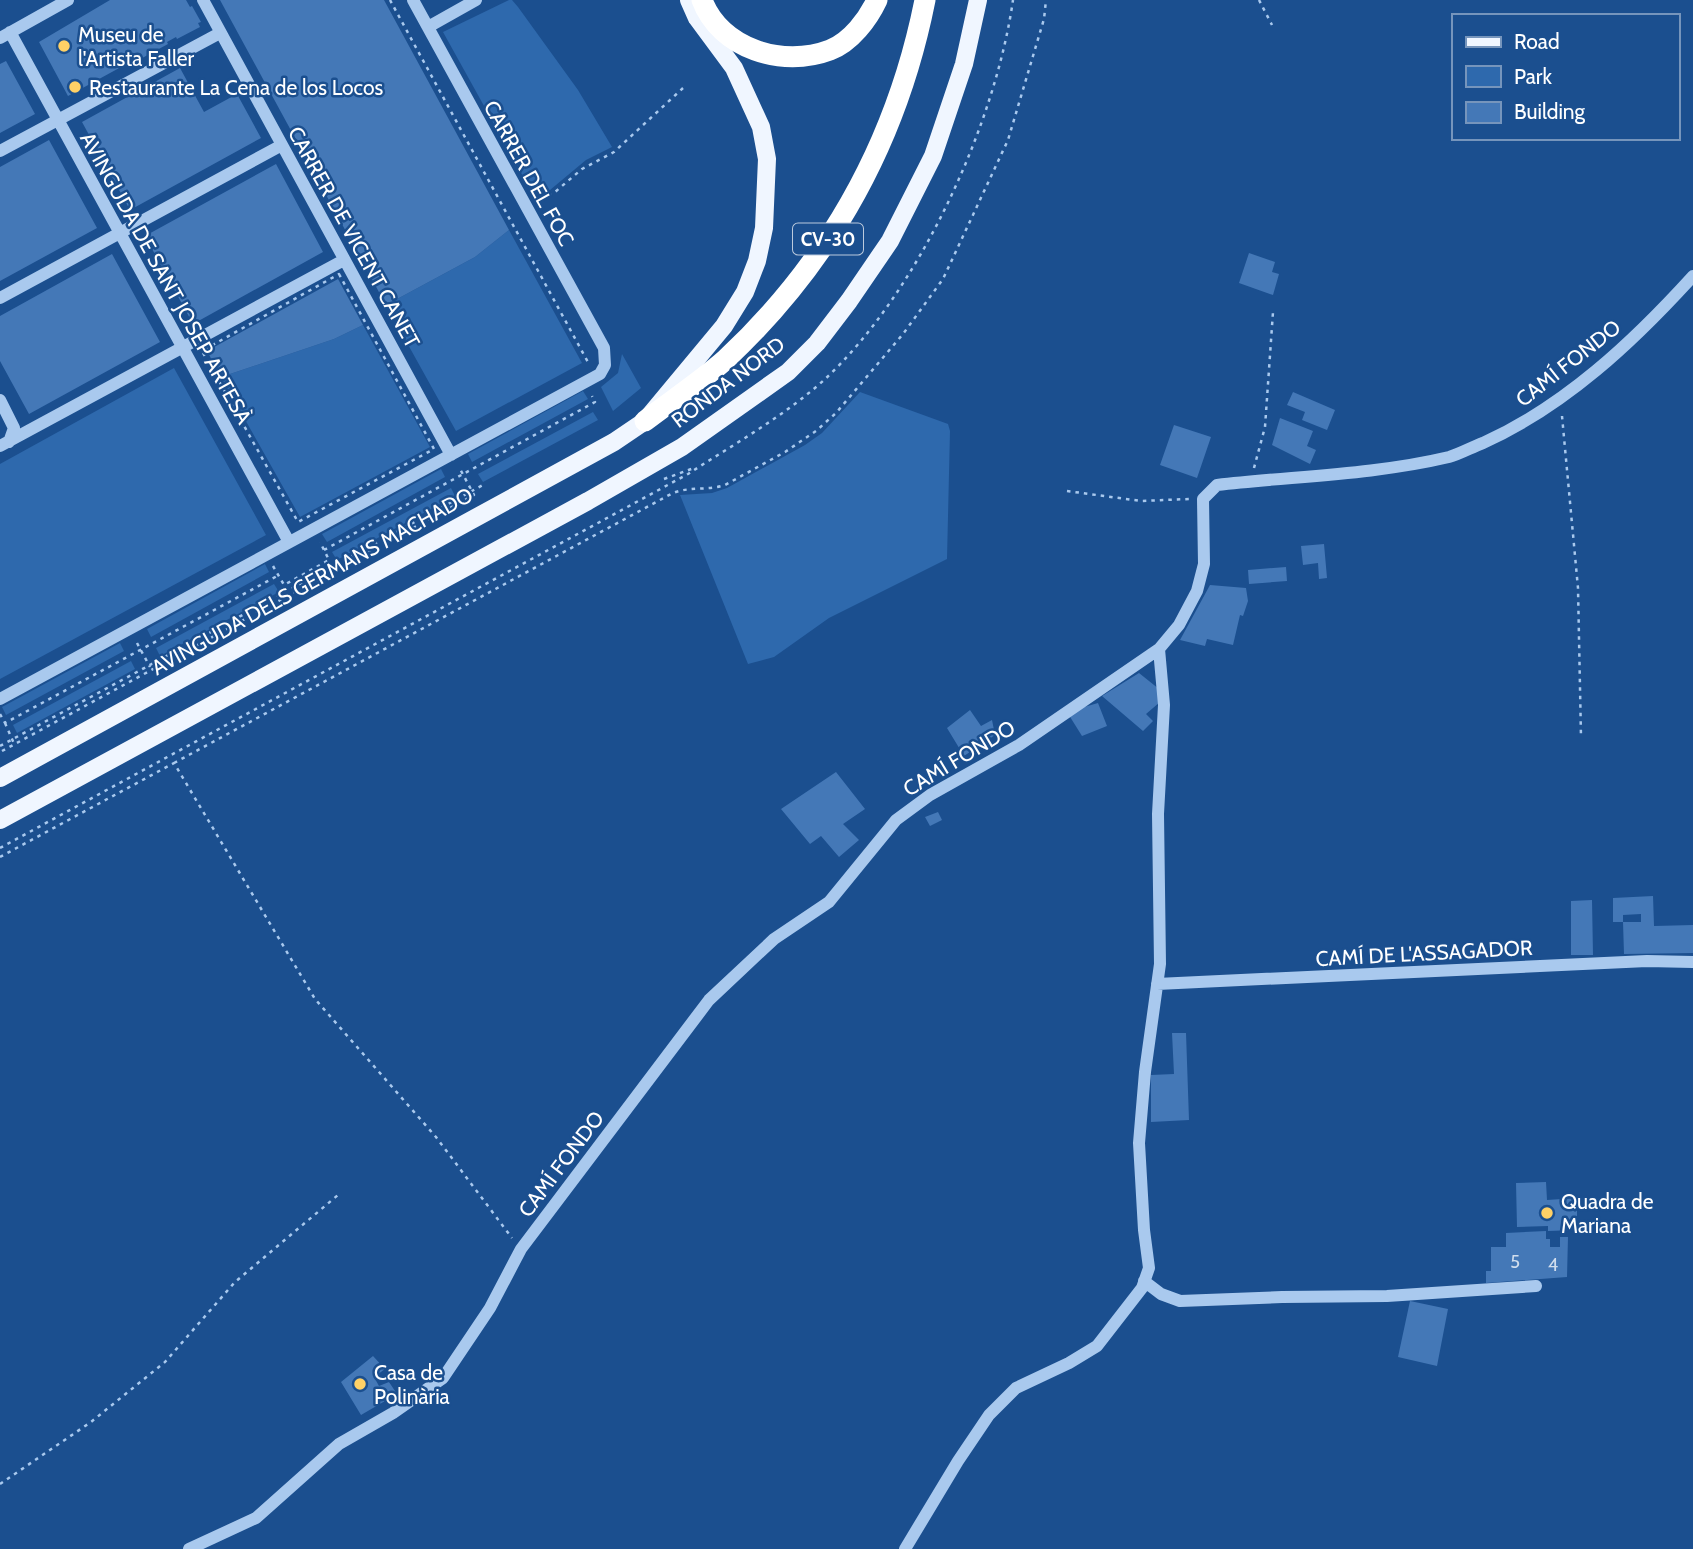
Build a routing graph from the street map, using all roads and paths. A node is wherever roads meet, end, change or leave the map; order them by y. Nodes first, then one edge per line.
1 (68, 0) edge
2 (203, 0) edge
3 (390, 0) edge
4 (413, 0) edge
5 (476, 0) edge
6 (689, 0) edge
7 (702, 0) edge
8 (877, 0) edge
9 (925, 0) edge
10 (978, 0) edge
11 (1259, 0) edge
12 (1272, 24) dead end
13 (428, 27) junction
14 (220, 33) junction
15 (5, 35) edge
16 (683, 88) dead end
17 (58, 120) junction
18 (282, 145) junction
19 (0, 151) edge
20 (526, 206) junction
21 (120, 233) junction
22 (344, 260) junction
23 (1693, 276) edge
24 (0, 298) edge
25 (1273, 312) dead end
26 (182, 347) junction
27 (605, 365) joint
28 (585, 384) junction
29 (1559, 399) junction
30 (0, 400) edge
31 (645, 421) junction
32 (3, 440) edge
33 (434, 449) joint
34 (451, 455) junction
35 (459, 467) dead end
36 (463, 474) junction
37 (1251, 481) junction
38 (655, 484) dead end
39 (483, 485) dead end
40 (472, 491) junction
41 (1067, 491) dead end
42 (1203, 499) junction
43 (319, 540) dead end
44 (289, 542) junction
45 (324, 550) junction
46 (273, 566) dead end
47 (307, 572) junction
48 (279, 575) junction
49 (312, 580) junction
50 (137, 643) dead end
51 (1158, 649) junction
52 (141, 650) junction
53 (150, 668) junction
54 (0, 699) edge
55 (0, 715) edge
56 (5, 723) junction
57 (1581, 737) dead end
58 (14, 744) junction
59 (2, 749) edge
60 (0, 778) edge
61 (0, 820) edge
62 (0, 848) edge
63 (0, 857) edge
64 (1693, 962) edge
65 (1157, 984) junction
66 (338, 1195) dead end
67 (521, 1249) junction
68 (1144, 1281) junction
69 (1536, 1286) dead end
70 (0, 1484) edge
71 (189, 1549) edge
72 (905, 1549) edge

1 - 15 street
2 - 14 street, CARRER DE VICENT CANET
3 - 28 path
4 - 13 street, CARRER DEL FOC
5 - 13 street
6 - 31 main road, AVINGUDA DELS GERMANS MACHADO
7 - 8 highway
9 - 31 highway, RONDA NORD / CV-30
10 - 61 main road, RONDA NORD
11 - 12 path
13 - 20 street, CARRER DEL FOC
14 - 17 street
14 - 18 street, CARRER DE VICENT CANET
15 - 17 street, AVINGUDA DE SANT JOSEP ARTESÀ
16 - 20 path
17 - 19 street
17 - 21 street, AVINGUDA DE SANT JOSEP ARTESÀ
18 - 21 street
18 - 22 street, CARRER DE VICENT CANET
20 - 27 street, CARRER DEL FOC
21 - 24 street
21 - 26 street, AVINGUDA DE SANT JOSEP ARTESÀ
22 - 26 street
22 - 34 street, CARRER DE VICENT CANET
23 - 29 street, CAMÍ FONDO
25 - 37 path
26 - 32 street
26 - 44 street, AVINGUDA DE SANT JOSEP ARTESÀ
27 - 28 street, AVINGUDA DELS GERMANS MACHADO
28 - 34 street, AVINGUDA DELS GERMANS MACHADO
28 - 36 path
29 - 37 street, CAMÍ FONDO
29 - 57 path
30 - 32 street
31 - 60 main road, AVINGUDA DELS GERMANS MACHADO
33 - 33 path
34 - 44 street, AVINGUDA DELS GERMANS MACHADO
35 - 36 path
36 - 40 path
36 - 45 path
37 - 42 street, CAMÍ FONDO
38 - 62 path
39 - 40 path
40 - 49 path
41 - 42 path
42 - 51 street, CAMÍ FONDO
43 - 45 path
44 - 54 street, AVINGUDA DELS GERMANS MACHADO
45 - 47 path
46 - 48 path
47 - 48 path
47 - 49 path
48 - 52 path
49 - 53 path
50 - 52 path
51 - 65 street
51 - 67 street, CAMÍ FONDO
52 - 53 path
52 - 56 path
53 - 58 path
55 - 56 path
56 - 58 path
58 - 59 path
63 - 67 path
64 - 65 street, CAMÍ DE L'ASSAGADOR
65 - 68 street
66 - 70 path
67 - 71 street, CAMÍ FONDO
68 - 69 street
68 - 72 street

